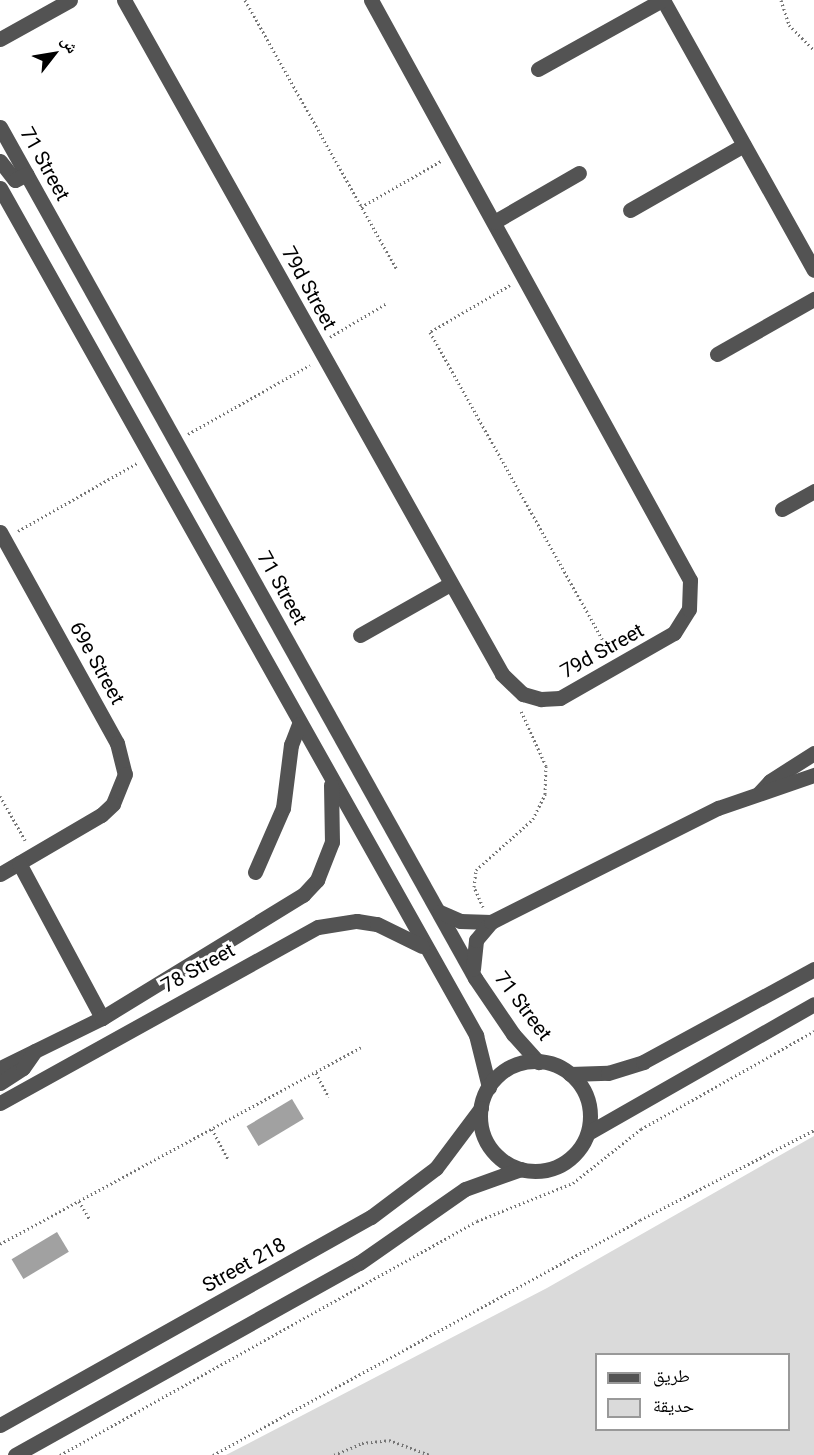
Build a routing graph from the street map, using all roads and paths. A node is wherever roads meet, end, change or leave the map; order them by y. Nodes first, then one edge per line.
1 (70, 0) edge
2 (124, 0) edge
3 (245, 0) edge
4 (371, 0) edge
5 (662, 0) edge
6 (781, 0) edge
7 (0, 39) edge
8 (814, 50) edge
9 (538, 69) dead end
10 (0, 127) edge
11 (744, 145) junction
12 (456, 153) junction
13 (0, 161) edge
14 (579, 173) dead end
15 (27, 174) junction
16 (0, 188) edge
17 (361, 207) junction
18 (630, 210) dead end
19 (494, 222) junction
20 (396, 268) dead end
21 (814, 270) edge
22 (525, 277) junction
23 (814, 299) edge
24 (387, 303) dead end
25 (320, 351) junction
26 (717, 354) dead end
27 (176, 441) junction
28 (149, 456) junction
29 (814, 491) edge
30 (782, 509) dead end
31 (2, 535) edge
32 (450, 584) junction
33 (360, 635) dead end
34 (618, 666) junction
35 (517, 702) dead end
36 (299, 723) junction
37 (814, 753) edge
38 (814, 775) edge
39 (331, 782) junction
40 (759, 793) junction
41 (0, 796) edge
42 (33, 855) junction
43 (19, 864) junction
44 (255, 872) dead end
45 (0, 874) edge
46 (440, 912) junction
47 (491, 922) junction
48 (425, 948) junction
49 (814, 969) edge
50 (476, 978) junction
51 (814, 1004) edge
52 (102, 1018) junction
53 (814, 1031) edge
54 (361, 1047) dead end
55 (36, 1049) junction
56 (538, 1062) junction
57 (0, 1068) edge
58 (315, 1072) junction
59 (570, 1074) junction
60 (0, 1083) edge
61 (489, 1087) junction
62 (329, 1097) dead end
63 (0, 1103) edge
64 (481, 1108) junction
65 (212, 1128) junction
66 (814, 1130) edge
67 (588, 1133) junction
68 (228, 1159) dead end
69 (521, 1169) junction
70 (79, 1201) junction
71 (90, 1220) dead end
72 (0, 1244) edge
73 (0, 1425) edge
74 (15, 1455) edge
75 (60, 1455) edge
76 (213, 1455) edge
77 (334, 1455) edge
78 (430, 1455) edge

1 - 7 street
2 - 25 street, 79d Street
3 - 17 path
4 - 12 street, 79d Street
5 - 9 street
5 - 11 street
6 - 8 path
10 - 15 street, 71 Street
11 - 18 street
11 - 21 street
12 - 17 path
12 - 19 street, 79d Street
13 - 15 street
14 - 19 street
15 - 27 street, 71 Street
16 - 28 street
17 - 20 path
19 - 22 street, 79d Street
22 - 34 street, 79d Street
22 - 34 path
23 - 26 street
24 - 25 path
25 - 27 path
25 - 32 street, 79d Street
27 - 46 street, 71 Street
28 - 31 path
28 - 36 street
29 - 30 street
31 - 42 street, 69e Street
32 - 33 street
32 - 34 street, 79d Street
35 - 47 path
36 - 39 street
36 - 44 street
37 - 40 street
38 - 40 street
39 - 48 street
39 - 52 street, 78 Street
40 - 47 street
41 - 42 path
42 - 43 street
43 - 45 street
43 - 52 street
46 - 47 street
46 - 50 street, 71 Street
47 - 50 street
48 - 61 street
48 - 63 street, 78 Street
49 - 59 street
50 - 56 street, 71 Street
51 - 67 street
52 - 55 street, 78 Street
53 - 75 path
54 - 58 path
55 - 57 street, 78 Street
55 - 60 street
56 - 59 street
56 - 61 street
58 - 62 path
58 - 65 path
59 - 67 street
61 - 64 street
64 - 69 street
64 - 73 street, Street 218
65 - 68 path
65 - 70 path
66 - 76 path
67 - 69 street
69 - 74 street
70 - 71 path
70 - 72 path
77 - 78 path

